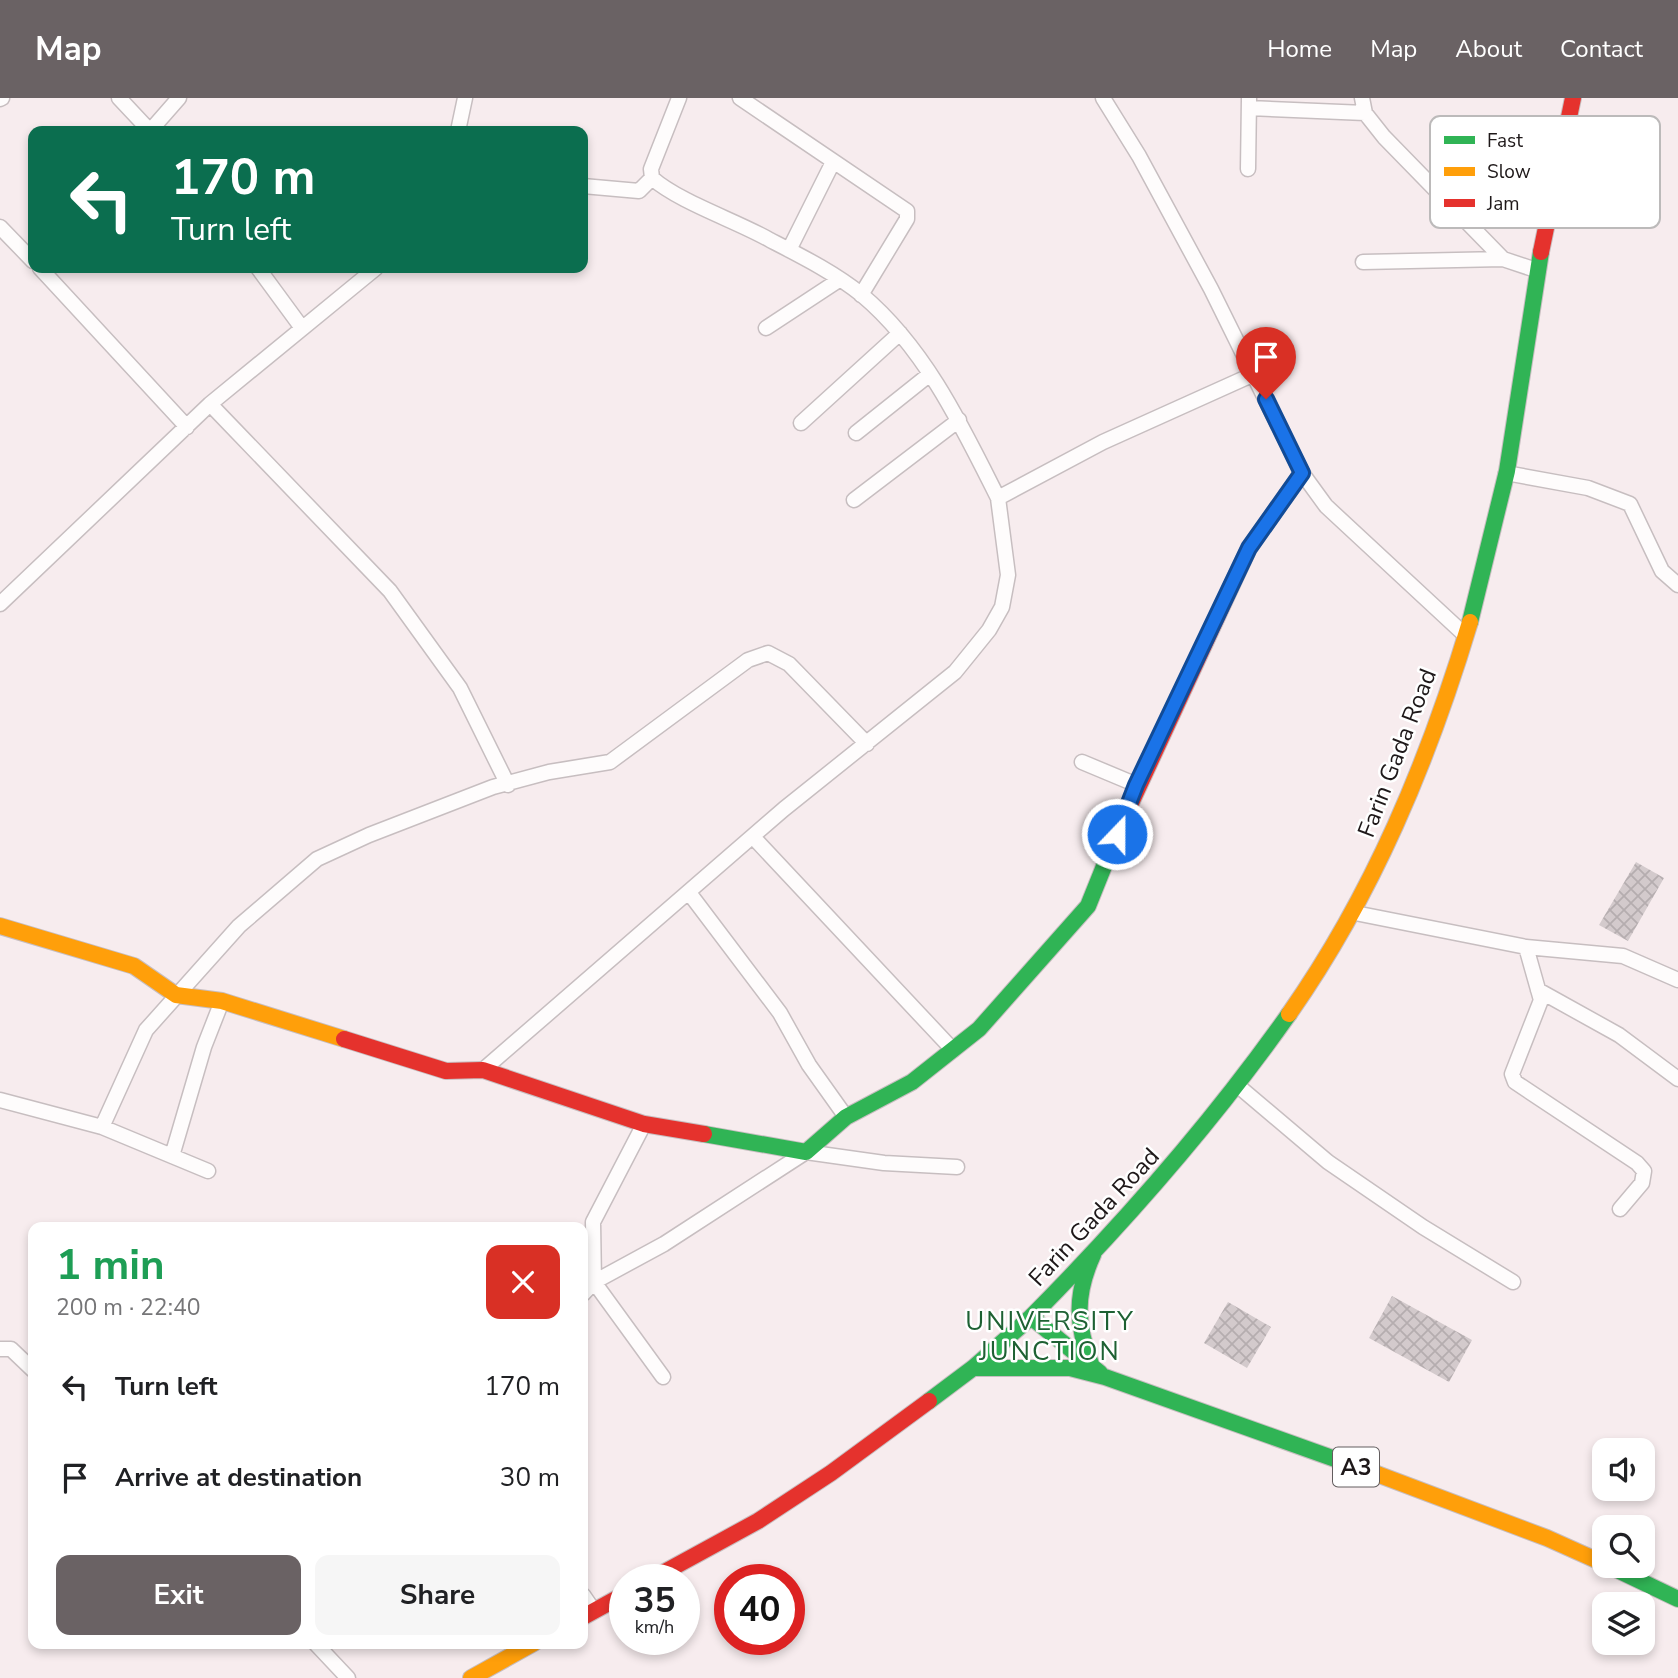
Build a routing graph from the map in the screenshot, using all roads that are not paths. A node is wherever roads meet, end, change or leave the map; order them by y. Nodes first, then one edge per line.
1 (120, 98) edge
2 (178, 98) edge
3 (465, 98) edge
4 (679, 98) edge
5 (740, 98) edge
6 (1103, 98) edge
7 (1363, 98) edge
8 (1573, 98) edge
9 (1249, 103) edge
10 (1365, 113) junction
11 (1569, 116) edge
12 (145, 126) edge
13 (154, 126) edge
14 (459, 126) edge
15 (833, 162) junction
16 (1248, 169) dead end
17 (652, 178) junction
18 (1430, 184) edge
19 (588, 186) edge
20 (0, 227) edge
21 (1473, 228) edge
22 (1545, 228) edge
23 (789, 250) junction
24 (28, 254) edge
25 (1503, 259) junction
26 (1363, 262) dead end
27 (1536, 270) junction
28 (46, 273) edge
29 (262, 273) edge
30 (370, 273) edge
31 (839, 280) junction
32 (861, 295) junction
33 (302, 328) junction
34 (766, 328) dead end
35 (900, 333) junction
36 (930, 374) junction
37 (1254, 374) junction
38 (210, 404) junction
39 (960, 420) junction
40 (801, 423) dead end
41 (187, 427) junction
42 (856, 433) dead end
43 (1302, 473) junction
44 (1506, 473) junction
45 (998, 498) junction
46 (854, 499) dead end
47 (1678, 585) edge
48 (0, 604) edge
49 (1465, 635) junction
50 (867, 744) junction
51 (1082, 762) dead end
52 (508, 785) junction
53 (1136, 785) junction
54 (754, 838) junction
55 (690, 894) junction
56 (1355, 913) junction
57 (0, 926) edge
58 (1526, 947) junction
59 (1678, 980) edge
60 (1538, 989) junction
61 (176, 995) junction
62 (222, 1001) junction
63 (953, 1050) junction
64 (483, 1070) junction
65 (1678, 1079) edge
66 (1237, 1085) junction
67 (0, 1101) edge
68 (846, 1117) junction
69 (644, 1124) junction
70 (102, 1127) junction
71 (806, 1152) junction
72 (172, 1156) junction
73 (957, 1167) dead end
74 (208, 1171) dead end
75 (1620, 1209) dead end
76 (1093, 1255) junction
77 (594, 1282) junction
78 (1513, 1282) dead end
79 (588, 1289) edge
80 (1031, 1317) junction
81 (1017, 1331) junction
82 (1033, 1343) dead end
83 (0, 1349) edge
84 (1047, 1353) dead end
85 (1091, 1364) junction
86 (28, 1365) edge
87 (973, 1368) junction
88 (1070, 1368) junction
89 (663, 1377) dead end
90 (1105, 1377) junction
91 (1592, 1558) edge
92 (679, 1564) edge
93 (1634, 1578) edge
94 (1678, 1599) edge
95 (609, 1603) edge
96 (588, 1614) edge
97 (321, 1649) edge
98 (523, 1649) edge
99 (348, 1678) edge
100 (471, 1678) edge

1 - 12 street
2 - 13 street
3 - 14 street
4 - 17 street
5 - 15 street
6 - 37 street
7 - 10 street
8 - 11 main road, Farin Gada Road
9 - 10 street
9 - 16 street
10 - 18 street
15 - 23 street
15 - 32 street
17 - 19 street
17 - 23 street
20 - 24 street
21 - 25 street
22 - 27 main road, Farin Gada Road
23 - 31 street
25 - 26 street
25 - 27 street
27 - 44 main road, Farin Gada Road
28 - 41 street
29 - 33 street
30 - 33 street
31 - 32 street
31 - 34 street
32 - 35 street
33 - 38 street
35 - 36 street
35 - 40 street
36 - 39 street
36 - 42 street
37 - 43 street
37 - 45 street
38 - 41 street
38 - 52 street
39 - 45 street
39 - 46 street
41 - 48 street
43 - 49 street
43 - 53 main road
44 - 47 street
44 - 49 main road, Farin Gada Road
45 - 50 street
49 - 56 main road, Farin Gada Road
50 - 52 street
50 - 54 street
51 - 53 street
52 - 61 street
53 - 63 main road
54 - 55 street
54 - 63 street
55 - 64 street
55 - 68 street
56 - 58 street
56 - 66 main road, Farin Gada Road
57 - 61 main road
58 - 59 street
58 - 60 street
60 - 65 street
60 - 75 street
61 - 62 main road
61 - 70 street
62 - 64 main road
62 - 72 street
63 - 68 main road
64 - 69 main road
66 - 76 main road, Farin Gada Road
66 - 78 street
67 - 70 street
68 - 71 main road
69 - 71 main road
69 - 77 street
70 - 72 street
71 - 73 street
71 - 77 street
72 - 74 street
76 - 80 main road, Farin Gada Road
76 - 85 main road, A3
77 - 79 street
77 - 89 street
80 - 81 main road, Farin Gada Road
80 - 85 main road, A3
81 - 82 main road
81 - 87 main road, Farin Gada Road
83 - 86 street
84 - 88 main road, A3
85 - 90 main road, A3
87 - 88 main road, A3
87 - 92 main road, Farin Gada Road
88 - 90 main road, A3
90 - 91 main road, A3
93 - 94 main road, A3
95 - 96 main road
97 - 99 street
98 - 100 main road

